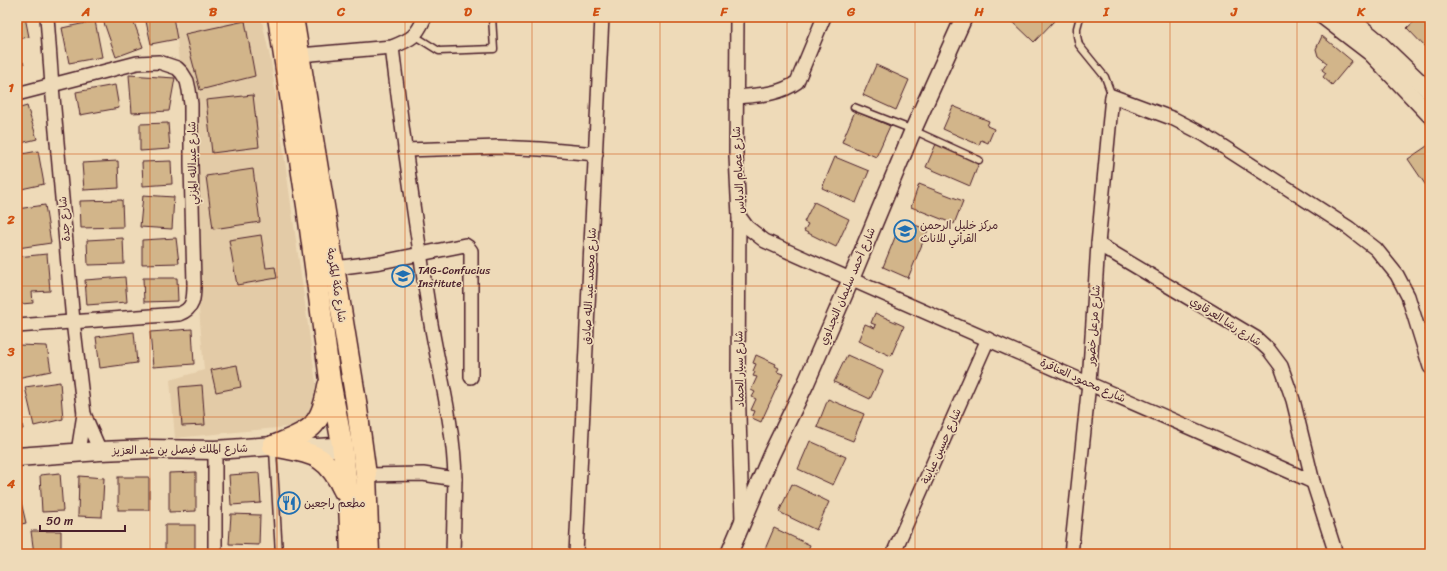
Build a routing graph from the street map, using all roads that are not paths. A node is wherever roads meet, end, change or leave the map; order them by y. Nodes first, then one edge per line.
1 (278, 17) edge
2 (293, 17) edge
3 (425, 17) edge
4 (492, 17) edge
5 (602, 17) edge
6 (737, 17) edge
7 (824, 17) edge
8 (964, 17) edge
9 (1080, 17) edge
10 (1324, 17) edge
11 (1348, 17) edge
12 (46, 19) edge
13 (415, 36) junction
14 (392, 47) junction
15 (300, 55) junction
16 (52, 86) junction
17 (1430, 92) edge
18 (17, 94) edge
19 (1112, 96) junction
20 (736, 97) junction
21 (854, 106) dead end
22 (1430, 115) edge
23 (913, 130) junction
24 (405, 150) junction
25 (596, 154) junction
26 (979, 160) dead end
27 (739, 216) junction
28 (1098, 244) junction
29 (421, 255) junction
30 (335, 268) junction
31 (851, 280) junction
32 (73, 322) junction
33 (17, 326) edge
34 (988, 339) junction
35 (1430, 367) edge
36 (472, 377) dead end
37 (330, 380) junction
38 (1089, 383) junction
39 (84, 414) junction
40 (360, 433) junction
41 (342, 444) junction
42 (273, 446) junction
43 (215, 450) junction
44 (100, 451) junction
45 (78, 452) junction
46 (17, 456) edge
47 (366, 475) junction
48 (455, 479) junction
49 (1313, 482) junction
50 (349, 502) junction
51 (742, 523) junction
52 (215, 554) edge
53 (278, 554) edge
54 (351, 554) edge
55 (369, 554) edge
56 (453, 554) edge
57 (576, 554) edge
58 (729, 554) edge
59 (893, 554) edge
60 (1071, 554) edge
61 (1336, 554) edge

1 - 37 main road, شارع مكة المكرمة
2 - 15 main road, شارع مكة المكرمة
3 - 13 street
4 - 13 lane
5 - 25 street, شارع محمد عبد الله صادق
6 - 20 street, شارع عصام الدباس
7 - 20 street
8 - 23 street, شارع أحمد سليمان النجداوي
9 - 19 lane, شارع مزعل خضور
10 - 22 street
11 - 17 street
12 - 16 street, شارع جدة
13 - 14 street
14 - 15 street
14 - 24 street
15 - 30 main road, شارع مكة المكرمة
16 - 18 street, شارع عبدالله المزني
16 - 32 street, شارع جدة
16 - 32 street, شارع عبدالله المزني
19 - 28 street, شارع مزعل خضور
19 - 35 street
20 - 27 street, شارع عصام الدباس
21 - 23 lane
23 - 26 lane
23 - 31 street, شارع أحمد سليمان النجداوي
24 - 25 street
24 - 29 street
25 - 57 street, شارع محمد عبد الله صادق
27 - 31 street, شارع عصام الدباس
27 - 51 street, شارع سيار الحماد
28 - 38 street, شارع مزعل خضور
28 - 49 street, شارع رشا العرقاوي
29 - 30 street
29 - 36 street
29 - 48 street
30 - 40 main road, شارع مكة المكرمة
31 - 34 street, شارع محمود العناقرة
31 - 51 street, شارع أحمد سليمان النجداوي
32 - 33 street, شارع عبدالله المزني
32 - 39 street, شارع جدة
34 - 38 street, شارع محمود العناقرة
34 - 59 street, شارع حسين عبابنة
37 - 41 main road, شارع مكة المكرمة
37 - 42 main road
38 - 49 street, شارع محمود العناقرة
38 - 60 street, شارع مزعل خضور
39 - 44 street, شارع جدة
39 - 45 street, شارع جدة
40 - 41 main road
40 - 47 main road, شارع مكة المكرمة
41 - 42 main road, شارع الملك فيصل بن عبد العزيز
41 - 50 main road, شارع مكة المكرمة
42 - 43 main road, شارع الملك فيصل بن عبد العزيز
42 - 50 main road
42 - 53 lane
43 - 44 main road, شارع الملك فيصل بن عبد العزيز
43 - 52 street
44 - 45 main road, شارع الملك فيصل بن عبد العزيز
45 - 46 main road, شارع الملك فيصل بن عبد العزيز
47 - 48 street
47 - 55 main road, شارع مكة المكرمة
48 - 56 street
49 - 61 street, شارع رشا العرقاوي
50 - 54 main road, شارع مكة المكرمة
51 - 58 street, شارع أحمد سليمان النجداوي

